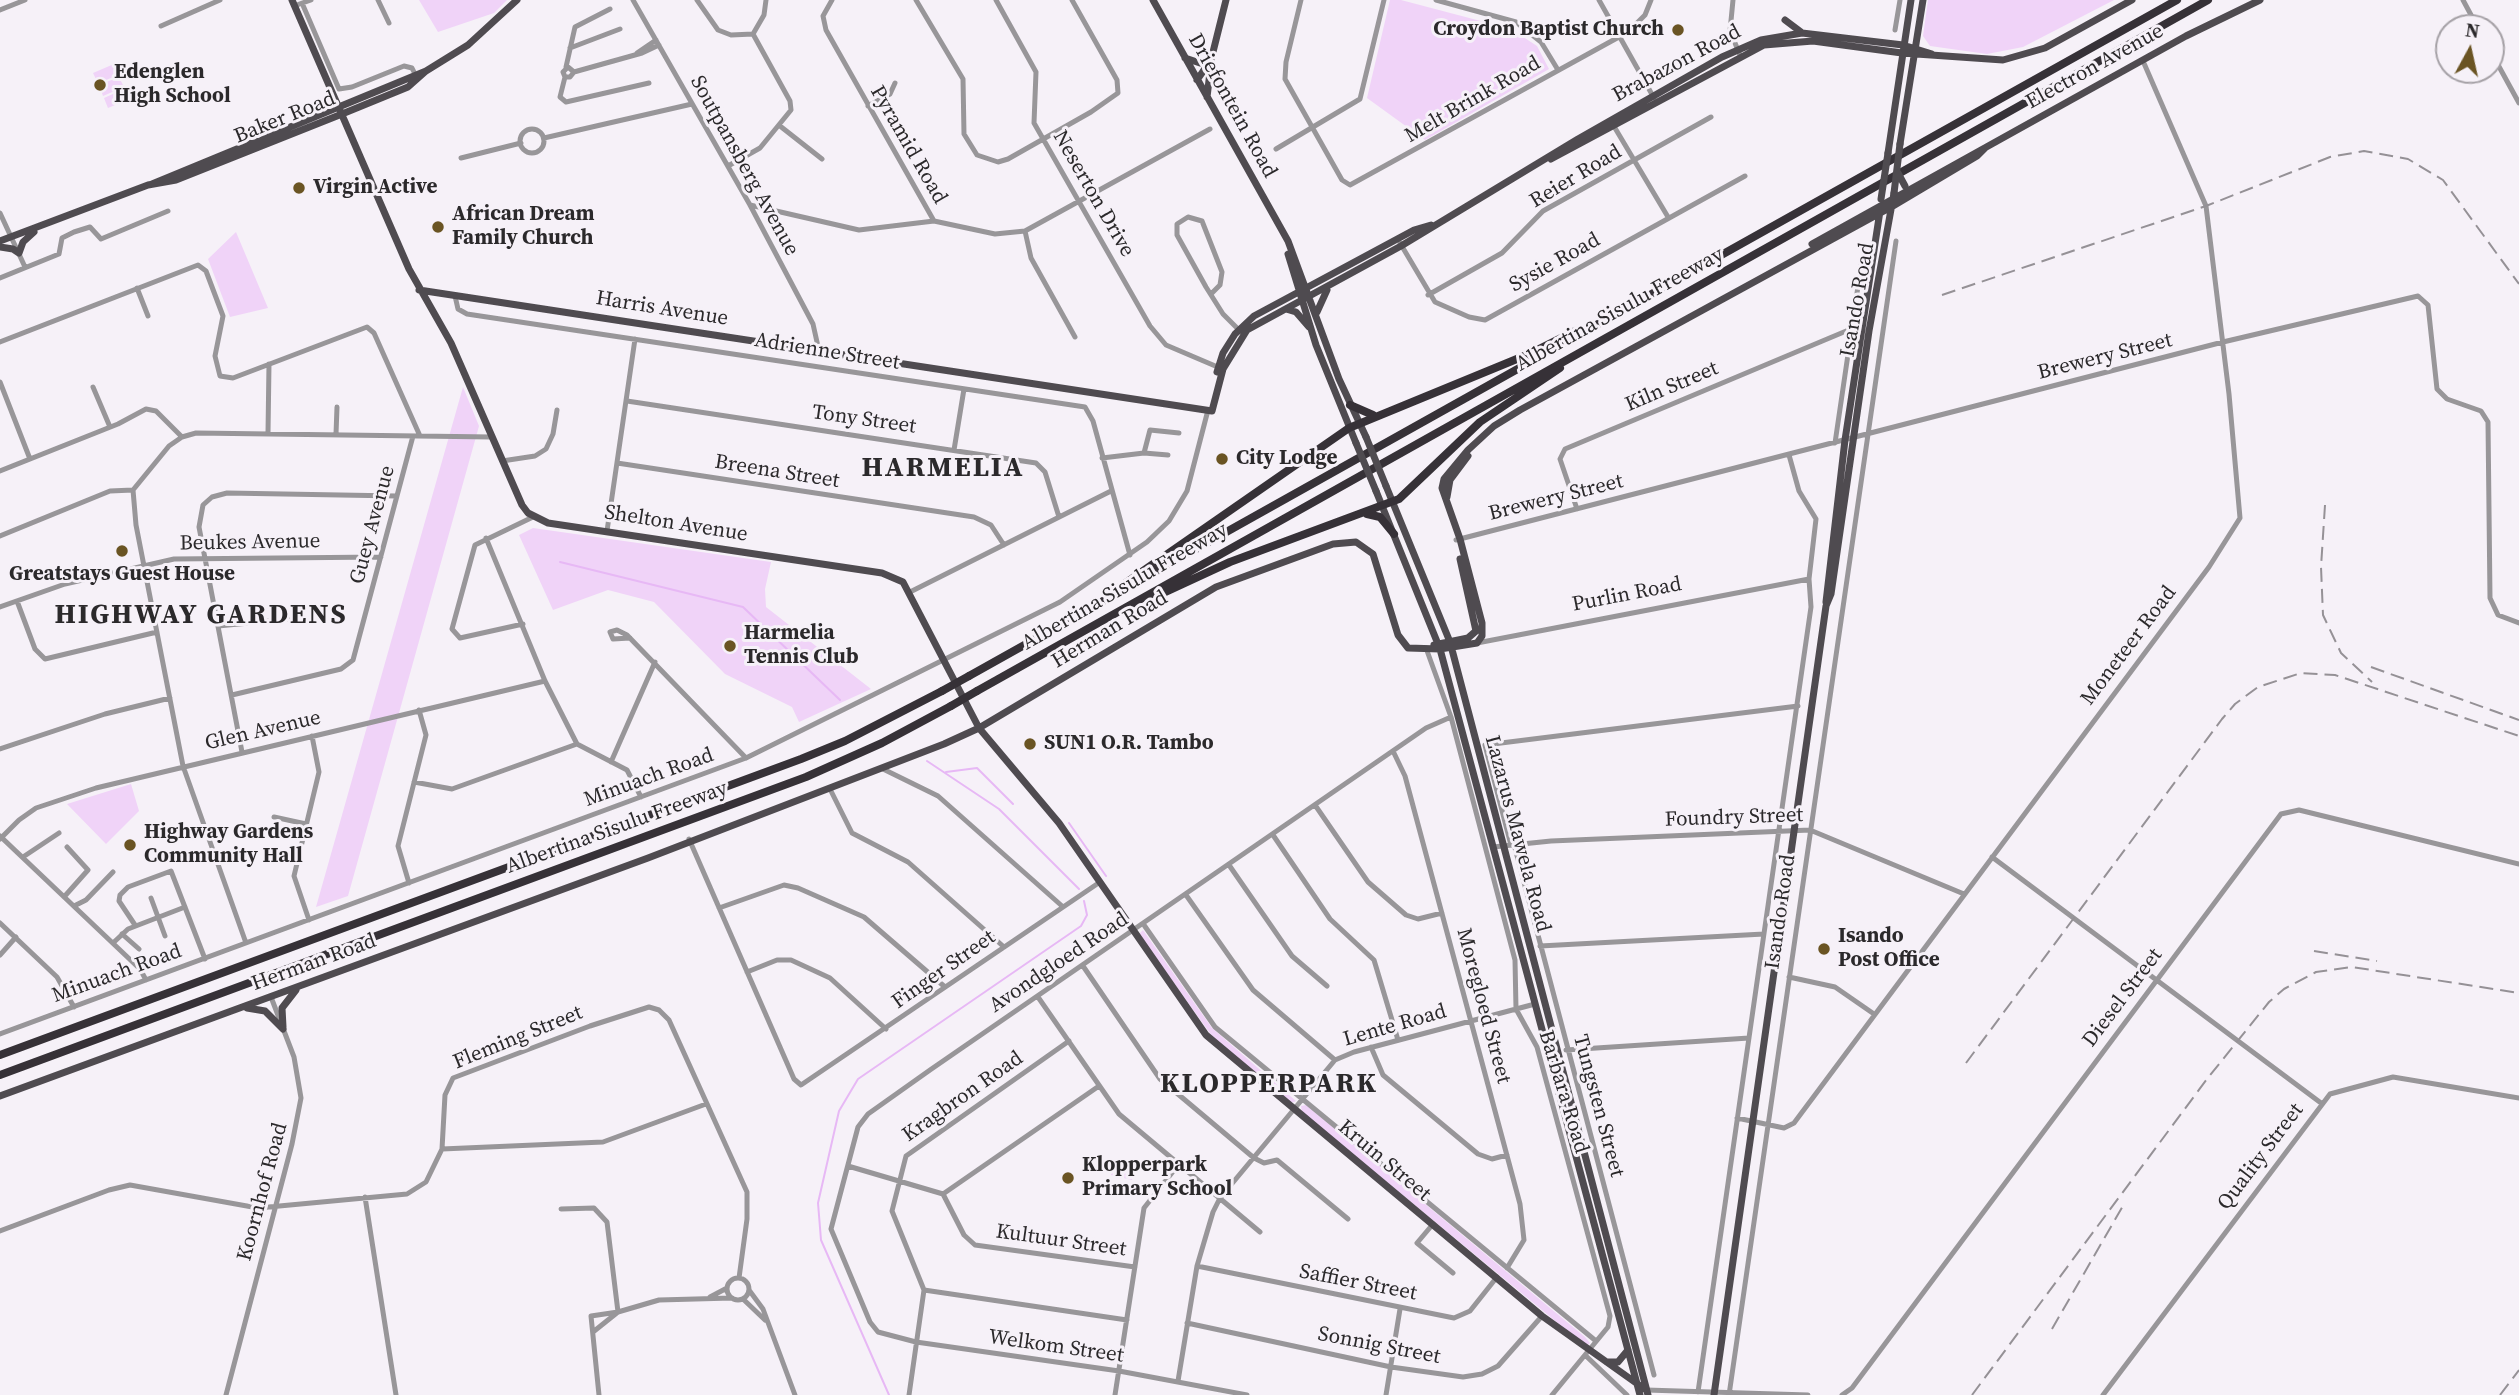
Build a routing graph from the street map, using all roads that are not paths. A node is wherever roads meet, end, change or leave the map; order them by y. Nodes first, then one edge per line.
1 (25, 0) edge
2 (220, 0) edge
3 (312, 0) edge
4 (378, 0) edge
5 (517, 0) edge
6 (633, 0) edge
7 (697, 0) edge
8 (766, 0) edge
9 (832, 0) edge
10 (916, 0) edge
11 (996, 0) edge
12 (1072, 0) edge
13 (1153, 0) edge
14 (1226, 0) edge
15 (1301, 0) edge
16 (1384, 0) edge
17 (1436, 0) edge
18 (1599, 0) edge
19 (1651, 0) edge
20 (1733, 0) edge
21 (1900, 0) edge
22 (1911, 0) edge
23 (1923, 0) edge
24 (2132, 0) edge
25 (2177, 0) edge
26 (2208, 0) edge
27 (2260, 0) edge
28 (211, 2) edge
29 (296, 3) edge
30 (610, 9) dead end
31 (0, 10) edge
32 (1785, 20) dead end
33 (389, 23) dead end
34 (161, 26) dead end
35 (620, 29) dead end
36 (1895, 30) dead end
37 (1802, 33) junction
38 (753, 34) junction
39 (1619, 37) junction
40 (658, 43) junction
41 (570, 48) junction
42 (1903, 49) junction
43 (1916, 51) junction
44 (1738, 53) junction
45 (1184, 58) junction
46 (1212, 58) junction
47 (2143, 61) junction
48 (566, 67) junction
49 (1558, 70) junction
50 (426, 71) junction
51 (574, 72) junction
52 (415, 74) junction
53 (565, 77) junction
54 (2505, 78) edge
55 (1196, 80) junction
56 (649, 83) dead end
57 (895, 83) dead end
58 (1207, 98) junction
59 (1655, 99) junction
60 (2519, 103) edge
61 (692, 104) junction
62 (868, 106) junction
63 (341, 111) junction
64 (1711, 117) dead end
65 (1612, 123) junction
66 (780, 126) junction
67 (1312, 128) junction
68 (1210, 129) dead end
69 (544, 138) junction
70 (1043, 139) junction
71 (521, 143) junction
72 (1276, 149) dead end
73 (461, 158) dead end
74 (822, 159) dead end
75 (1634, 160) junction
76 (728, 166) junction
77 (1897, 169) junction
78 (1745, 176) dead end
79 (1908, 190) junction
80 (1894, 199) junction
81 (1079, 203) junction
82 (750, 205) junction
83 (1880, 206) junction
84 (168, 211) dead end
85 (0, 213) edge
86 (1668, 217) junction
87 (57, 220) junction
88 (934, 221) junction
89 (1857, 226) junction
90 (1025, 231) junction
91 (34, 232) junction
92 (1888, 233) junction
93 (13, 238) junction
94 (1896, 241) dead end
95 (1400, 243) junction
96 (0, 245) edge
97 (19, 253) junction
98 (1800, 254) junction
99 (1872, 256) junction
100 (1862, 259) dead end
101 (25, 267) junction
102 (409, 269) junction
103 (0, 278) edge
104 (1330, 286) junction
105 (137, 288) junction
106 (419, 290) junction
107 (440, 293) junction
108 (1211, 294) junction
109 (1305, 295) junction
110 (1428, 295) junction
111 (456, 296) junction
112 (1284, 309) junction
113 (1317, 312) junction
114 (148, 316) dead end
115 (435, 316) junction
116 (1599, 322) junction
117 (1851, 329) junction
118 (1311, 331) junction
119 (1241, 332) junction
120 (1075, 337) dead end
121 (635, 339) junction
122 (0, 342) edge
123 (2223, 342) junction
124 (1585, 350) junction
125 (819, 351) junction
126 (269, 364) junction
127 (1221, 368) junction
128 (0, 382) edge
129 (93, 387) dead end
130 (964, 389) junction
131 (3, 399) edge
132 (627, 401) junction
133 (1350, 405) junction
134 (337, 407) dead end
135 (557, 410) dead end
136 (1209, 413) junction
137 (1376, 415) junction
138 (1359, 423) junction
139 (110, 427) junction
140 (1349, 428) junction
141 (268, 433) junction
142 (1179, 433) dead end
143 (1867, 434) junction
144 (336, 435) junction
145 (416, 436) junction
146 (182, 437) junction
147 (492, 437) junction
148 (1854, 438) junction
149 (1845, 440) junction
150 (1835, 443) junction
151 (954, 450) junction
152 (1144, 453) junction
153 (1168, 455) dead end
154 (1789, 455) junction
155 (1102, 458) junction
156 (30, 459) junction
157 (502, 461) junction
158 (617, 463) junction
159 (0, 471) edge
160 (132, 490) junction
161 (1111, 491) junction
162 (397, 496) junction
163 (1393, 502) junction
164 (1382, 506) junction
165 (1577, 509) junction
166 (533, 517) junction
167 (1059, 517) junction
168 (1352, 517) junction
169 (0, 526) edge
170 (607, 531) junction
171 (1394, 534) junction
172 (2, 535) edge
173 (486, 538) junction
174 (1458, 539) junction
175 (1004, 545) junction
176 (1130, 555) junction
177 (381, 557) junction
178 (205, 558) junction
179 (144, 565) junction
180 (1809, 579) junction
181 (910, 592) junction
182 (1106, 598) junction
183 (17, 601) junction
184 (1133, 604) junction
185 (1826, 606) junction
186 (0, 607) edge
187 (301, 618) dead end
188 (2519, 623) edge
189 (523, 624) junction
190 (218, 625) junction
191 (157, 632) junction
192 (629, 638) dead end
193 (1438, 643) junction
194 (1477, 643) junction
195 (1450, 644) junction
196 (1425, 649) junction
197 (944, 660) junction
198 (655, 662) junction
199 (545, 681) junction
200 (232, 695) junction
201 (170, 698) junction
202 (1798, 706) junction
203 (419, 710) junction
204 (1451, 718) junction
205 (979, 728) junction
206 (312, 736) junction
207 (577, 744) junction
208 (0, 749) edge
209 (1393, 751) junction
210 (242, 752) junction
211 (746, 758) junction
212 (611, 762) junction
213 (183, 766) junction
214 (883, 769) junction
215 (414, 782) junction
216 (830, 789) junction
217 (640, 797) junction
218 (1315, 805) junction
219 (274, 817) dead end
220 (306, 824) junction
221 (1779, 829) junction
222 (1794, 829) junction
223 (1810, 830) junction
224 (59, 833) dead end
225 (1273, 835) junction
226 (0, 837) edge
227 (690, 840) junction
228 (1513, 844) junction
229 (1497, 846) junction
230 (67, 847) dead end
231 (23, 857) junction
232 (1992, 857) junction
233 (2519, 864) edge
234 (1229, 865) junction
235 (113, 872) dead end
236 (1100, 882) junction
237 (409, 883) junction
238 (1964, 894) junction
239 (1186, 895) junction
240 (64, 897) junction
241 (151, 898) dead end
242 (74, 906) junction
243 (186, 906) junction
244 (1062, 906) junction
245 (719, 908) junction
246 (1442, 912) junction
247 (158, 917) junction
248 (309, 920) junction
249 (0, 923) edge
250 (135, 925) junction
251 (1144, 925) junction
252 (1134, 930) junction
253 (122, 934) junction
254 (1764, 934) junction
255 (165, 936) dead end
256 (16, 937) junction
257 (113, 943) junction
258 (246, 943) junction
259 (1540, 946) junction
260 (1004, 947) junction
261 (139, 949) dead end
262 (0, 955) edge
263 (205, 958) junction
264 (1083, 966) junction
265 (747, 972) junction
266 (1536, 974) junction
267 (1789, 977) junction
268 (146, 980) junction
269 (2157, 980) junction
270 (1327, 986) dead end
271 (299, 987) junction
272 (945, 988) junction
273 (271, 997) junction
274 (1038, 997) junction
275 (1535, 1004) junction
276 (74, 1007) junction
277 (243, 1007) junction
278 (1516, 1009) junction
279 (1874, 1014) junction
280 (1471, 1021) junction
281 (283, 1028) junction
282 (886, 1029) junction
283 (0, 1034) edge
284 (1749, 1038) junction
285 (1069, 1041) junction
286 (1398, 1041) junction
287 (1371, 1047) junction
288 (1566, 1050) junction
289 (0, 1055) edge
290 (1335, 1060) junction
291 (0, 1075) edge
292 (1098, 1086) junction
293 (0, 1096) edge
294 (2519, 1098) edge
295 (1302, 1099) junction
296 (2321, 1103) junction
297 (706, 1104) junction
298 (1294, 1110) junction
299 (1737, 1118) junction
300 (1751, 1121) junction
301 (1769, 1125) junction
302 (442, 1149) junction
303 (1507, 1155) junction
304 (1254, 1157) junction
305 (1179, 1164) junction
306 (848, 1166) junction
307 (898, 1181) junction
308 (943, 1194) junction
309 (365, 1198) junction
310 (1220, 1198) junction
311 (275, 1208) junction
312 (561, 1209) dead end
313 (1348, 1219) dead end
314 (0, 1220) edge
315 (1433, 1224) junction
316 (2, 1230) edge
317 (1260, 1232) dead end
318 (1197, 1266) junction
319 (1135, 1268) junction
320 (1507, 1268) junction
321 (1453, 1273) dead end
322 (738, 1278) junction
323 (1497, 1278) junction
324 (727, 1288) junction
325 (749, 1290) junction
326 (924, 1290) junction
327 (732, 1298) junction
328 (707, 1299) junction
329 (743, 1299) junction
330 (1400, 1309) junction
331 (618, 1312) junction
332 (1542, 1315) junction
333 (869, 1319) joint
334 (1127, 1320) junction
335 (767, 1323) junction
336 (1186, 1323) junction
337 (591, 1335) junction
338 (1595, 1341) junction
339 (916, 1342) junction
340 (1628, 1350) junction
341 (1587, 1352) junction
342 (1603, 1361) junction
343 (1391, 1367) junction
344 (1119, 1371) junction
345 (1654, 1375) dead end
346 (1178, 1381) junction
347 (1637, 1386) junction
348 (1698, 1392) junction
349 (1645, 1393) edge
350 (1714, 1393) edge
351 (1729, 1394) edge
352 (226, 1395) edge
353 (396, 1395) edge
354 (599, 1395) edge
355 (795, 1395) edge
356 (909, 1395) edge
357 (1115, 1395) edge
358 (1247, 1395) edge
359 (1386, 1395) edge
360 (1552, 1395) edge
361 (1627, 1395) edge
362 (1808, 1395) edge
363 (1842, 1395) edge
364 (2103, 1395) edge

1 - 31 street
2 - 28 street
3 - 29 street
4 - 33 street
5 - 50 main road, Baker Road
6 - 40 street, Soutpansberg Avenue
7 - 38 street
8 - 38 street
9 - 62 street, Pyramid Road
10 - 70 street
11 - 70 street, Neserton Drive
12 - 70 street
13 - 45 main road, Driefontein Road
14 - 46 main road
15 - 67 street
16 - 67 street
17 - 49 street
18 - 39 street
19 - 39 street, Melt Brink Road
20 - 44 street
21 - 36 street
22 - 42 main road, Isando Road
23 - 43 main road, Isando Road
24 - 43 main road, Brabazon Road
25 - 116 highway, Albertina Sisulu Freeway
26 - 124 highway, Albertina Sisulu Freeway
27 - 47 main road, Electron Avenue
28 - 34 street
29 - 52 street
29 - 63 main road
30 - 41 street
32 - 37 main road
35 - 41 street
37 - 42 main road, Brabazon Road
37 - 44 main road, Brabazon Road
38 - 66 street
39 - 49 street, Melt Brink Road
39 - 59 street
40 - 51 street
40 - 61 street, Soutpansberg Avenue
41 - 48 street
42 - 43 main road, Brabazon Road
42 - 44 main road, Brabazon Road
42 - 83 main road, Isando Road, bridge
43 - 77 main road, Isando Road, bridge
44 - 59 main road, Brabazon Road
45 - 46 main road
45 - 55 main road, Driefontein Road
46 - 55 main road
46 - 58 main road
47 - 79 main road, Electron Avenue
47 - 123 street, Moneteer Road
48 - 51 street
48 - 53 street
49 - 67 street, Melt Brink Road
50 - 52 main road, Baker Road
50 - 63 main road, Baker Road
51 - 53 street
52 - 63 main road, Baker Road
53 - 56 street
54 - 60 street
55 - 58 main road, Driefontein Road
57 - 62 street
58 - 109 main road, Driefontein Road
59 - 65 main road, Brabazon Road
61 - 69 street
61 - 76 street, Soutpansberg Avenue
62 - 88 street, Pyramid Road
63 - 87 main road, Baker Road
63 - 102 main road
64 - 75 street, Reier Road
65 - 75 street
65 - 95 main road, Brabazon Road
66 - 74 street
66 - 76 street
67 - 72 street
68 - 81 street, Pyramid Road
69 - 71 street
69 - 71 street
70 - 81 street, Neserton Drive
71 - 73 street
75 - 86 street
75 - 110 street, Reier Road
76 - 82 street, Soutpansberg Avenue
77 - 79 main road, bridge
77 - 80 main road, Isando Road, bridge
78 - 86 street, Sysie Road
79 - 80 main road, Electron Avenue
79 - 92 main road
80 - 83 main road, Electron Avenue
80 - 92 main road, Isando Road
81 - 90 street, Pyramid Road
81 - 127 street, Neserton Drive
82 - 88 street
82 - 125 street, Soutpansberg Avenue
83 - 89 main road, Electron Avenue
83 - 98 main road, Electron Avenue
83 - 99 main road, Isando Road
84 - 101 street
85 - 93 street
86 - 110 street, Sysie Road
87 - 91 main road, Baker Road
87 - 93 main road, Baker Road
88 - 90 street, Pyramid Road
89 - 98 main road, Electron Avenue
89 - 99 main road
90 - 120 street
91 - 93 main road, Baker Road
91 - 97 main road
92 - 148 main road, Isando Road
93 - 96 main road, Baker Road
93 - 97 street
94 - 143 street, Isando Road
95 - 104 main road, Brabazon Road
95 - 109 main road, Brabazon Road
95 - 110 street
96 - 97 main road
97 - 101 street
98 - 174 main road, Electron Avenue
99 - 149 main road, Isando Road
100 - 117 street
101 - 103 street
102 - 106 main road
102 - 107 main road
104 - 109 main road, Brabazon Road
104 - 113 main road
105 - 114 street
105 - 122 street
105 - 126 street
106 - 107 main road, Harris Avenue
106 - 115 main road
107 - 111 main road, Harris Avenue
107 - 115 main road
108 - 108 street
108 - 119 street
109 - 112 main road
109 - 113 main road, Lazarus Mawela Road
109 - 118 main road, Lazarus Mawela Road
109 - 119 main road
111 - 121 street, Adrienne Street
111 - 125 main road, Harris Avenue
112 - 118 main road
112 - 119 main road
113 - 133 main road, Lazarus Mawela Road
115 - 147 main road
116 - 137 highway
116 - 182 highway, Albertina Sisulu Freeway
117 - 150 street
117 - 165 street, Kiln Street
118 - 140 main road, Lazarus Mawela Road
119 - 127 main road
121 - 130 street, Adrienne Street
121 - 132 street
123 - 143 street, Brewery Street
123 - 188 street, Brewery Street
123 - 232 street, Moneteer Road
124 - 163 highway
124 - 184 highway, Albertina Sisulu Freeway
125 - 136 main road, Harris Avenue
126 - 141 street
126 - 145 street
127 - 136 main road
128 - 131 street
129 - 139 street
130 - 151 street
130 - 155 street, Adrienne Street
131 - 156 street
132 - 151 street, Tony Street
132 - 158 street
133 - 137 highway
133 - 138 main road, Lazarus Mawela Road
134 - 144 street
135 - 157 street
136 - 176 street, Minuach Road
137 - 138 highway
138 - 140 highway
138 - 163 main road, Lazarus Mawela Road, bridge
139 - 146 street
139 - 156 street
140 - 164 main road, Lazarus Mawela Road, bridge
140 - 182 highway
141 - 144 street
141 - 146 street
142 - 152 street
143 - 148 street, Brewery Street
143 - 223 street, Isando Road
144 - 145 street
145 - 147 street
145 - 162 street, Guey Avenue
146 - 160 street
147 - 157 main road
148 - 149 street, Brewery Street
148 - 185 main road, Isando Road
149 - 150 street, Brewery Street
149 - 185 main road, Isando Road
150 - 154 street, Brewery Street
151 - 167 street, Tony Street
152 - 153 street
152 - 155 street
154 - 165 street, Brewery Street
154 - 180 street, Isando Road
155 - 161 street
156 - 159 street
157 - 166 main road
158 - 170 street
158 - 175 street, Breena Street
160 - 172 street
160 - 179 street
161 - 167 street
161 - 176 street
162 - 177 street, Guey Avenue
162 - 178 street
163 - 164 highway
163 - 195 main road, Lazarus Mawela Road
164 - 168 highway
164 - 171 main road, Lazarus Mawela Road
165 - 174 street, Brewery Street
166 - 170 main road, Shelton Avenue
166 - 173 street
167 - 175 street
168 - 171 highway
168 - 184 highway
169 - 172 street
170 - 181 main road, Shelton Avenue
171 - 193 main road, Lazarus Mawela Road
173 - 189 street
173 - 189 street
174 - 194 main road, Electron Avenue
174 - 195 main road, Electron Avenue
175 - 181 street
176 - 197 street, Minuach Road
177 - 178 street, Beukes Avenue
177 - 200 street, Guey Avenue
178 - 179 street, Beukes Avenue
178 - 190 street
179 - 183 street, Beukes Avenue
179 - 191 street
180 - 194 street, Purlin Road
180 - 202 street, Isando Road
181 - 197 main road, Shelton Avenue
182 - 289 highway, Albertina Sisulu Freeway, bridge
183 - 186 street, Beukes Avenue
183 - 191 street
184 - 291 highway, Albertina Sisulu Freeway, bridge
185 - 222 main road, Isando Road
187 - 190 street
189 - 199 street
190 - 200 street
191 - 201 street
192 - 198 street
193 - 195 main road
193 - 196 main road
193 - 196 main road
193 - 229 main road, Lazarus Mawela Road
194 - 195 main road, Purlin Road
195 - 229 main road, Lazarus Mawela Road
196 - 204 street, Barbara Road
196 - 205 main road, Herman Road
197 - 205 main road, Shelton Avenue
197 - 211 street, Minuach Road
198 - 211 street
198 - 212 street
199 - 203 street, Glen Avenue
199 - 207 street
200 - 210 street
201 - 208 street
201 - 213 street
202 - 221 street, Isando Road
202 - 228 street, Tungsten Street
203 - 206 street, Glen Avenue
203 - 215 street
204 - 209 street, Avondgloed Road
204 - 278 street, Barbara Road
205 - 214 main road, Herman Road
205 - 236 main road, Kruin Street
206 - 210 street, Glen Avenue
206 - 220 street
207 - 212 street
207 - 215 street
209 - 218 street, Avondgloed Road
209 - 246 street, Moregloed Street
210 - 213 street, Glen Avenue
211 - 217 street, Minuach Road
212 - 217 street
213 - 226 street, Glen Avenue
213 - 258 street
214 - 216 main road, Herman Road
214 - 244 street
215 - 237 street
216 - 227 main road, Herman Road
216 - 260 street
217 - 237 street, Minuach Road
218 - 225 street, Avondgloed Road
218 - 246 street
219 - 220 street
220 - 248 street
221 - 222 street, Foundry Street
221 - 228 street, Foundry Street
221 - 254 street, Isando Road
222 - 223 street, Foundry Street
222 - 300 main road, Isando Road
223 - 238 street, Foundry Street
223 - 267 street, Isando Road
224 - 231 street
225 - 234 street, Avondgloed Road
225 - 286 street
226 - 231 street
227 - 245 street
227 - 271 main road, Herman Road
228 - 229 street, Foundry Street
228 - 259 street, Tungsten Street
229 - 266 main road, Lazarus Mawela Road
229 - 275 main road, Lazarus Mawela Road
230 - 240 street
231 - 240 street
232 - 238 street, Moneteer Road
232 - 269 street
233 - 269 street, Diesel Street
234 - 239 street, Avondgloed Road
234 - 270 street
235 - 242 street
236 - 244 street, Finger Street
236 - 252 main road, Kruin Street
237 - 248 street, Minuach Road
238 - 279 street, Moneteer Road
239 - 251 street, Avondgloed Road
239 - 290 street
240 - 242 street
241 - 247 street
242 - 257 street
243 - 247 street
243 - 250 street
243 - 263 street
244 - 260 street, Finger Street
245 - 265 street
245 - 272 street
246 - 280 street, Moregloed Street
247 - 250 street
247 - 255 street
248 - 258 street, Minuach Road
249 - 256 street
250 - 253 street
251 - 252 street, Avondgloed Road
251 - 295 street, Kruin Street
252 - 264 street, Avondgloed Road
252 - 298 main road, Kruin Street
253 - 257 street
253 - 261 street
254 - 259 street
254 - 284 street, Isando Road
256 - 262 street
256 - 276 street
257 - 268 street
258 - 263 street, Minuach Road
259 - 288 street, Tungsten Street
260 - 272 street, Finger Street
263 - 268 street, Minuach Road
264 - 274 street, Avondgloed Road
264 - 304 street
265 - 282 street
265 - 282 street, Finger Street
266 - 275 main road
266 - 349 main road, Lazarus Mawela Road
267 - 279 street
267 - 301 street, Isando Road
268 - 276 street, Minuach Road
269 - 296 street
269 - 363 street, Diesel Street
271 - 273 main road, Herman Road
271 - 281 main road
272 - 282 street, Finger Street
273 - 277 main road, Herman Road
273 - 281 street, Koornhof Road
274 - 285 street
274 - 306 street, Avondgloed Road
275 - 278 street, Lente Road
275 - 340 main road, Lazarus Mawela Road
276 - 283 street, Minuach Road
277 - 281 main road
277 - 293 main road, Herman Road
278 - 280 street, Lente Road
278 - 338 street, Barbara Road
279 - 301 street, Moneteer Road
280 - 286 street, Lente Road
280 - 303 street, Moregloed Street
281 - 311 street, Koornhof Road
284 - 288 street
284 - 299 street, Isando Road
285 - 292 street
285 - 307 street, Kragbron Road
286 - 287 street, Lente Road
287 - 290 street, Lente Road
287 - 303 street
288 - 345 street, Tungsten Street
290 - 295 street, Lente Road
292 - 305 street
292 - 308 street
294 - 296 street, Quality Street
295 - 298 street, Lente Road
295 - 320 street, Kruin Street
296 - 364 street, Quality Street
297 - 302 street
297 - 302 street, Fleming Street
297 - 322 street, Fleming Street
298 - 304 street, Lente Road
298 - 315 main road, Kruin Street
299 - 300 street, Moneteer Road
299 - 348 street, Isando Road
300 - 301 street, Moneteer Road
300 - 350 main road, Isando Road
301 - 351 street, Isando Road
302 - 309 street, Fleming Street
303 - 320 street, Moregloed Street
304 - 310 street, Lente Road
304 - 313 street
305 - 310 street
305 - 319 street
306 - 307 street
306 - 333 street, Avondgloed Road
307 - 308 street
307 - 326 street, Kragbron Road
308 - 319 street, Kultuur Street
309 - 311 street, Fleming Street
309 - 353 street
310 - 317 street
310 - 318 street, Lente Road
311 - 316 street, Fleming Street
311 - 352 street, Koornhof Road
312 - 331 street
314 - 316 street
315 - 321 street
315 - 323 main road, Kruin Street
318 - 330 street, Saffier Street
318 - 336 street, Lente Road
319 - 334 street
320 - 338 street, Kruin Street
322 - 324 street
322 - 325 street
323 - 330 street, Saffier Street
323 - 332 main road, Kruin Street
324 - 327 street
324 - 328 street
325 - 329 street
325 - 335 street
326 - 334 street
326 - 339 street
327 - 328 street
327 - 329 street
328 - 331 street
329 - 335 street
330 - 343 street
331 - 337 street
331 - 337 street
332 - 341 main road, Kruin Street
332 - 343 street, Sonnig Street
333 - 339 street, Welkom Street
334 - 344 street
335 - 355 street
336 - 343 street, Sonnig Street
336 - 346 street, Lente Road
337 - 354 street
338 - 341 street, Barbara Road
339 - 344 street, Welkom Street
339 - 356 street
340 - 342 main road
340 - 347 main road, Lazarus Mawela Road
341 - 342 main road, Kruin Street
341 - 360 street
341 - 361 street
342 - 347 main road, Kruin Street
343 - 359 street
344 - 346 street, Welkom Street
344 - 357 street
346 - 358 street, Welkom Street
347 - 349 main road, Kruin Street
348 - 349 street
348 - 350 street
350 - 351 street
351 - 362 street

